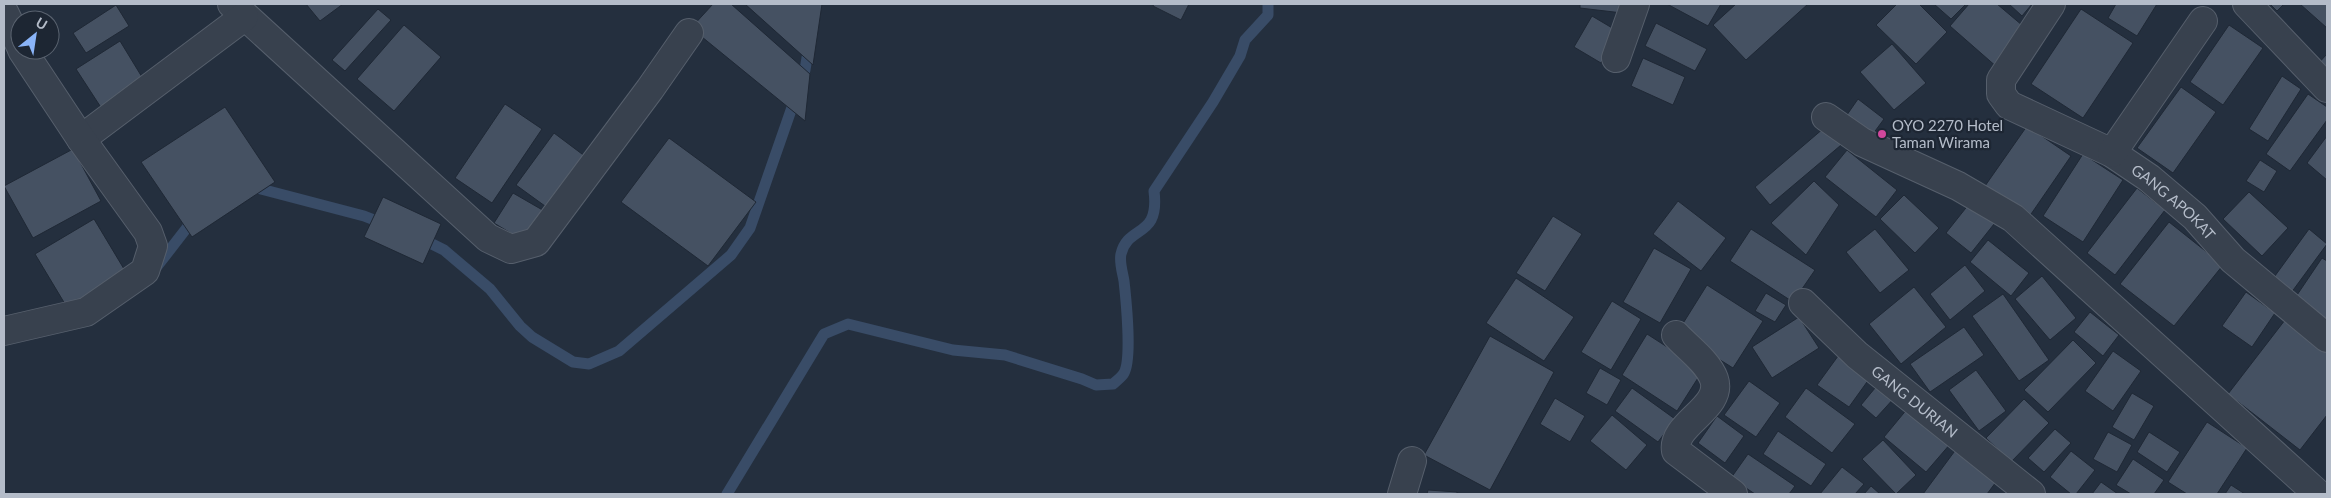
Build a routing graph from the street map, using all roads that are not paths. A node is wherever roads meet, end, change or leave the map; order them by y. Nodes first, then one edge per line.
1 (1635, 4) edge
2 (2051, 4) edge
3 (2247, 4) edge
4 (238, 10) edge
5 (4, 12) edge
6 (2203, 21) dead end
7 (10, 24) edge
8 (689, 33) dead end
9 (1616, 58) dead end
10 (29, 60) edge
11 (2327, 88) edge
12 (1826, 116) dead end
13 (81, 140) junction
14 (2112, 153) junction
15 (1803, 303) dead end
16 (4, 331) edge
17 (1676, 335) dead end
18 (2327, 338) edge
19 (1412, 461) dead end
20 (1402, 494) edge
21 (1733, 494) edge
22 (2031, 494) edge
23 (2318, 494) edge

1 - 9 street
2 - 14 street, GANG APOKAT
3 - 11 street
4 - 8 street
4 - 13 street
5 - 7 street
6 - 14 street
10 - 13 street
12 - 23 street
13 - 16 street
14 - 18 street, GANG APOKAT
15 - 22 street, GANG DURIAN
17 - 21 street
19 - 20 street

